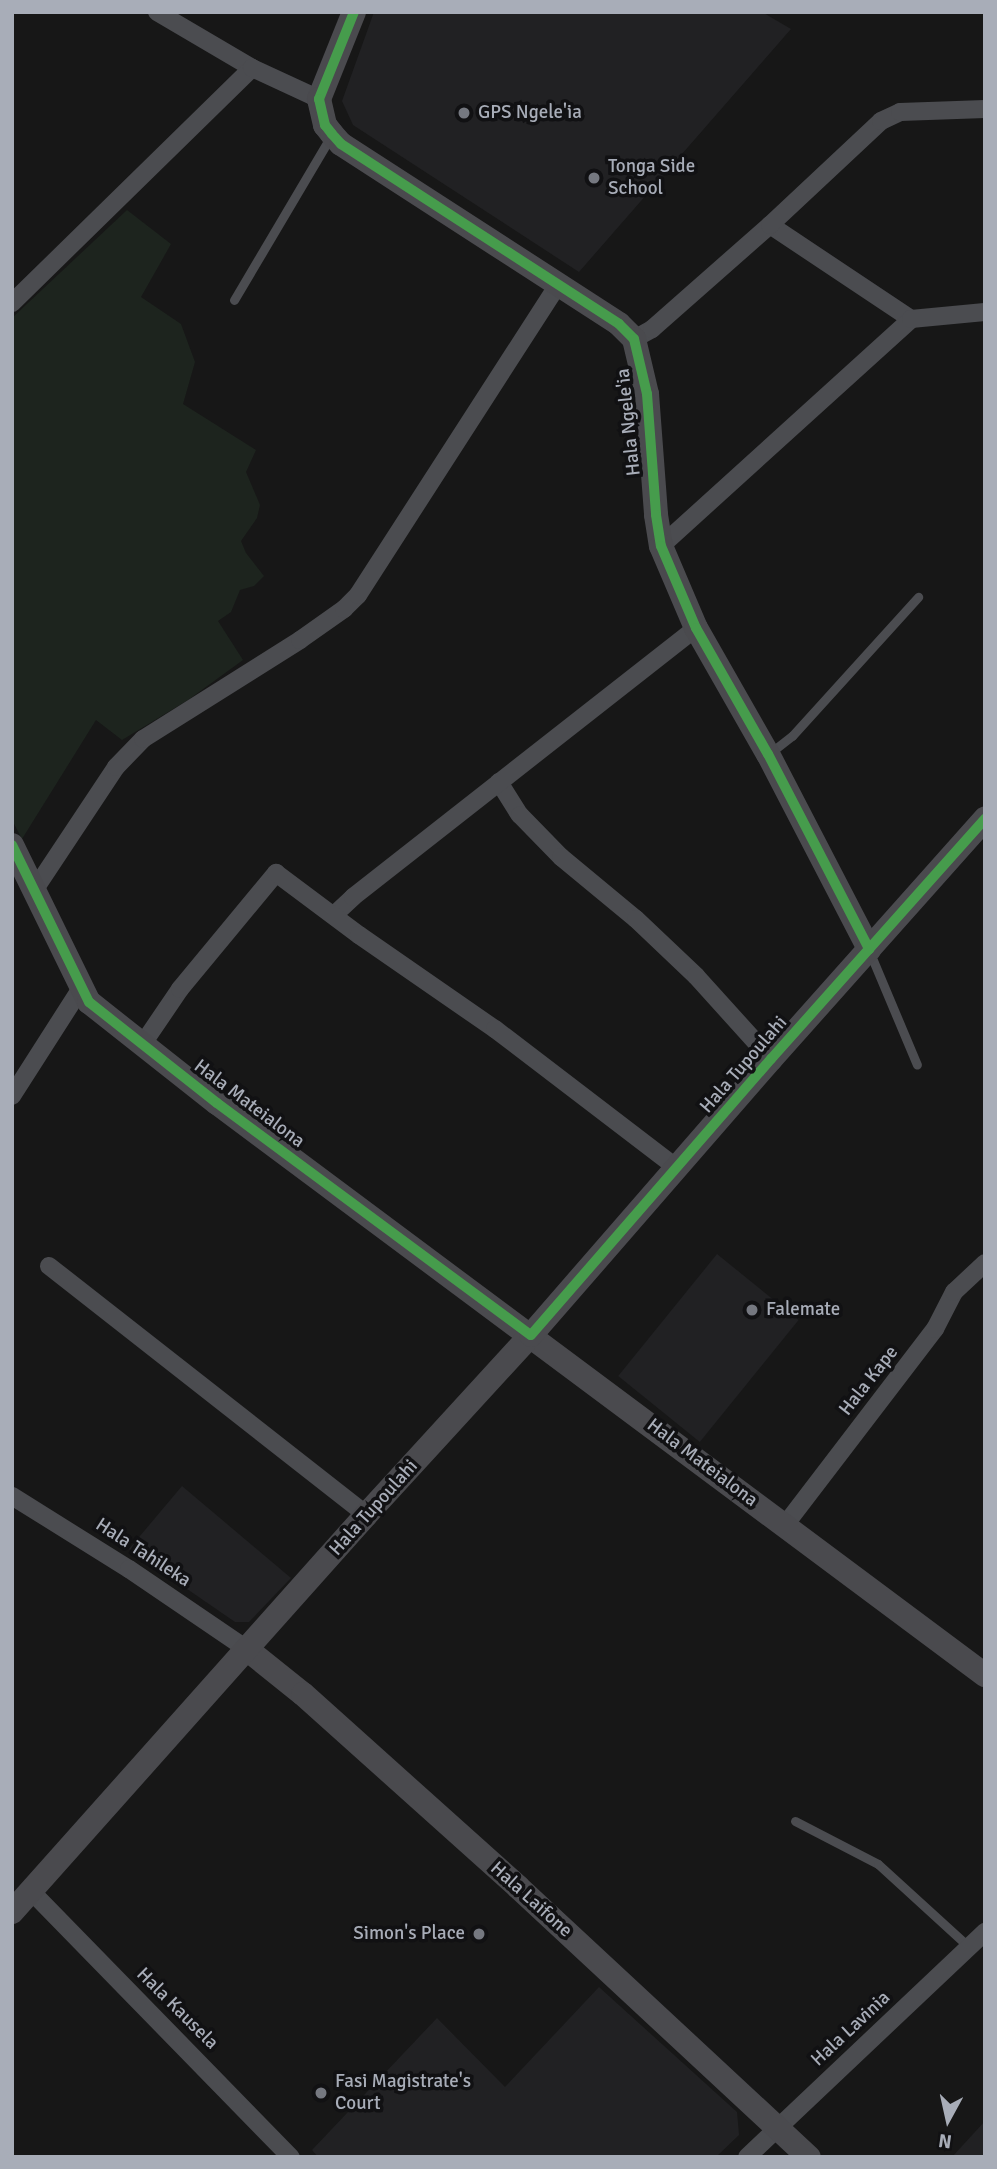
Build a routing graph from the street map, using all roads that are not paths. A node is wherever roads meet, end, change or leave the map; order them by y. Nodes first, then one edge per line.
1 (157, 12) edge
2 (354, 12) edge
3 (252, 68) junction
4 (319, 99) junction
5 (985, 109) edge
6 (332, 134) junction
7 (770, 225) junction
8 (558, 285) junction
9 (234, 300) dead end
10 (12, 303) edge
11 (985, 312) edge
12 (911, 319) junction
13 (634, 339) junction
14 (661, 545) junction
15 (918, 597) dead end
16 (696, 628) junction
17 (768, 754) junction
18 (499, 782) junction
19 (985, 819) edge
20 (12, 845) edge
21 (34, 889) junction
22 (334, 915) junction
23 (869, 949) junction
24 (83, 985) junction
25 (142, 1045) junction
26 (771, 1059) junction
27 (917, 1065) dead end
28 (12, 1096) edge
29 (678, 1169) junction
30 (985, 1263) edge
31 (49, 1266) dead end
32 (531, 1335) junction
33 (12, 1496) edge
34 (366, 1515) junction
35 (785, 1525) junction
36 (248, 1650) junction
37 (985, 1675) edge
38 (795, 1821) dead end
39 (31, 1891) junction
40 (12, 1912) edge
41 (985, 1933) edge
42 (969, 1947) junction
43 (778, 2128) junction
44 (291, 2157) edge
45 (747, 2157) edge
46 (809, 2157) edge

1 - 3 street
2 - 4 street
3 - 4 street
3 - 10 street
4 - 6 street
5 - 7 street
6 - 8 street, Hala Ngele'ia
6 - 9 lane
7 - 12 street
7 - 13 street
8 - 13 street, Hala Ngele'ia
8 - 21 street
11 - 12 street
12 - 14 street
13 - 14 street, Hala Ngele'ia
14 - 16 street, Hala Ngele'ia
15 - 17 lane
16 - 17 street, Hala Ngele'ia
16 - 18 street
17 - 23 street, Hala Ngele'ia
18 - 22 street
18 - 26 street
19 - 23 street, Hala Tupoulahi
20 - 21 street, Hala Mateialona
21 - 24 street, Hala Mateialona
22 - 25 street
22 - 29 street
23 - 26 street, Hala Tupoulahi
23 - 27 lane
24 - 25 street, Hala Mateialona
24 - 28 street
25 - 32 street, Hala Mateialona
26 - 29 street, Hala Tupoulahi
29 - 32 street, Hala Tupoulahi
30 - 35 street, Hala Kape
31 - 34 street
32 - 34 street, Hala Tupoulahi
32 - 35 street, Hala Mateialona
33 - 36 street, Hala Tahileka
34 - 36 street, Hala Tupoulahi
35 - 37 street, Hala Mateialona
36 - 39 street, Hala Tupoulahi
36 - 43 street, Hala Laifone
38 - 42 lane
39 - 40 street, Hala Tupoulahi
39 - 44 street, Hala Kausela
41 - 42 street, Hala Lavinia
42 - 43 street, Hala Lavinia
43 - 45 street, Hala Lavinia
43 - 46 street, Hala Laifone

